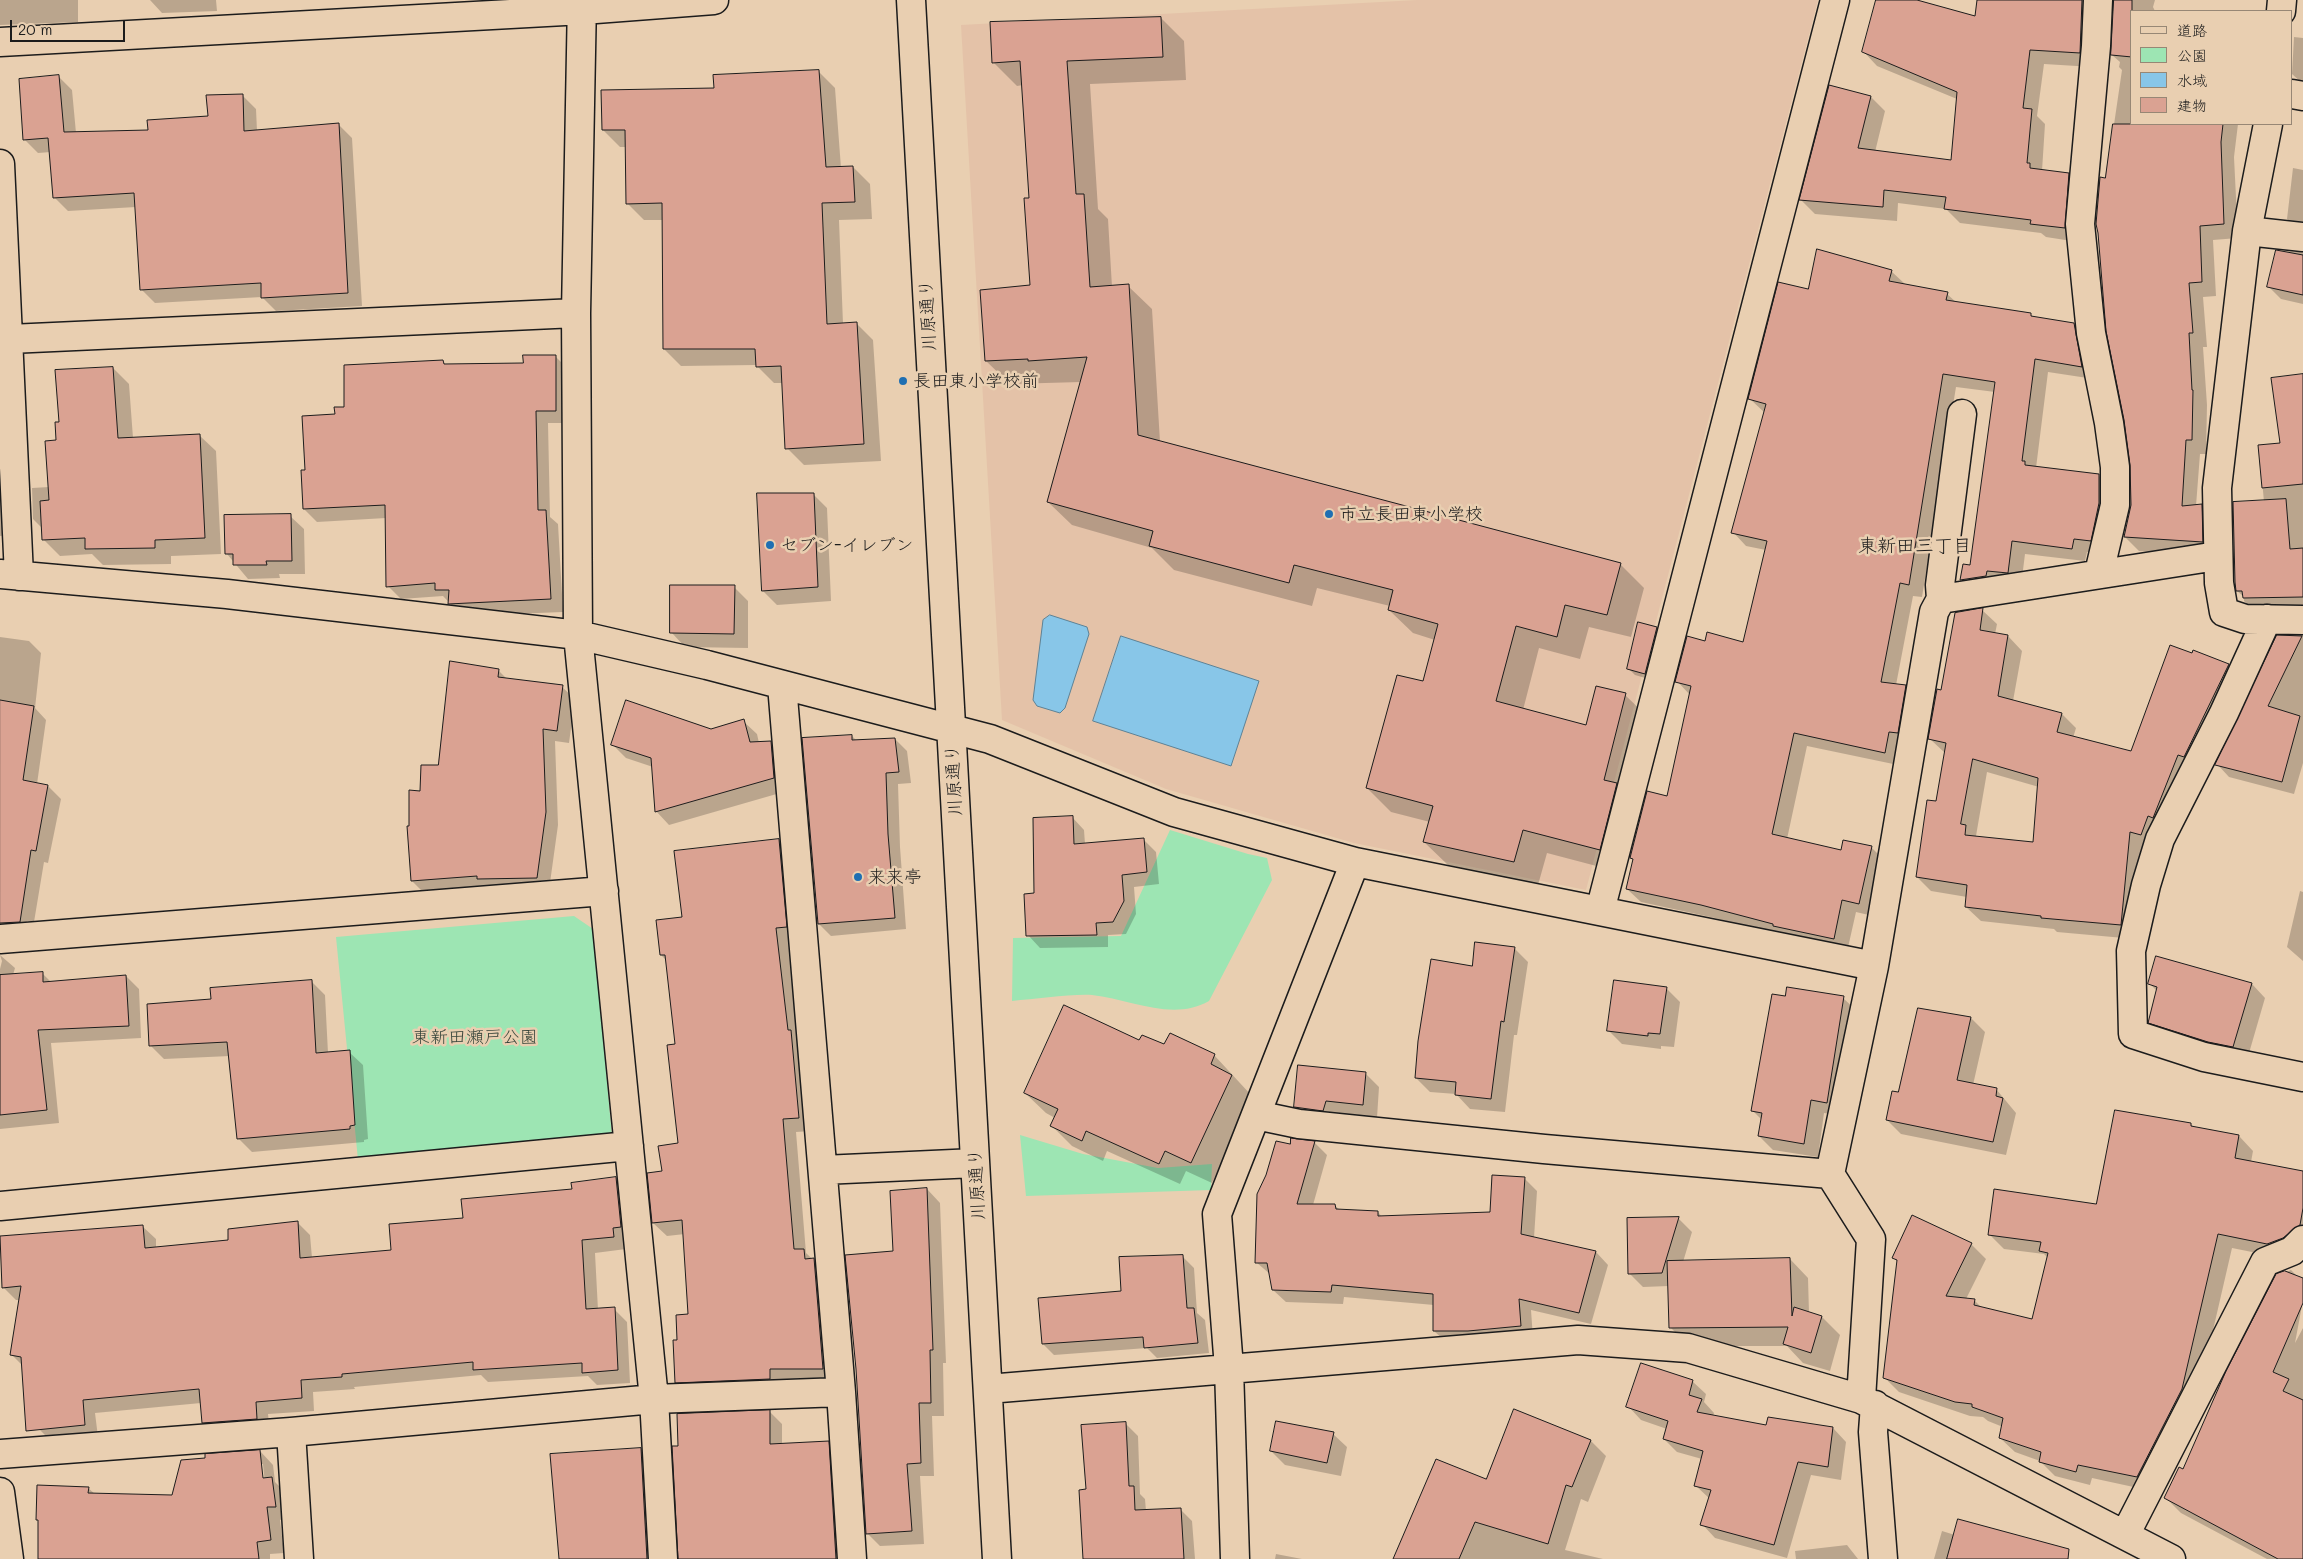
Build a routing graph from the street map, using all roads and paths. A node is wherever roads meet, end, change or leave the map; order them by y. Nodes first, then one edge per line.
1 (714, 0) edge
2 (911, 0) edge
3 (1836, 0) edge
4 (2098, 0) edge
5 (582, 5) edge
6 (0, 42) edge
7 (2268, 125) edge
8 (0, 164) edge
9 (2248, 231) junction
10 (2303, 237) edge
11 (576, 313) junction
12 (10, 339) junction
13 (1962, 414) dead end
14 (2218, 556) junction
15 (2099, 573) junction
16 (10, 575) edge
17 (1941, 599) junction
18 (2267, 620) junction
19 (2303, 620) edge
20 (578, 635) junction
21 (782, 686) junction
22 (951, 728) junction
23 (1355, 862) junction
24 (604, 891) junction
25 (1600, 911) junction
26 (0, 939) edge
27 (1874, 966) junction
28 (2303, 1077) edge
29 (1256, 1115) junction
30 (629, 1146) junction
31 (976, 1163) junction
32 (822, 1170) junction
33 (1830, 1174) junction
34 (0, 1206) edge
35 (2299, 1248) edge
36 (1230, 1368) junction
37 (988, 1388) junction
38 (841, 1392) junction
39 (654, 1399) junction
40 (1868, 1402) junction
41 (291, 1432) junction
42 (0, 1454) edge
43 (0, 1492) edge
44 (2125, 1535) junction
45 (9, 1559) edge
46 (299, 1559) edge
47 (663, 1559) edge
48 (852, 1559) edge
49 (997, 1559) edge
50 (1235, 1559) edge
51 (1883, 1559) edge
52 (2171, 1559) edge

1 - 5 street
2 - 22 street, 川原通り
3 - 25 street
4 - 15 street
5 - 6 street
5 - 11 street
7 - 9 street
8 - 12 street
9 - 10 street
9 - 14 street
11 - 12 street
11 - 20 street
12 - 16 street
13 - 17 street
14 - 15 street
14 - 18 street
15 - 17 street
16 - 20 street
17 - 27 street
18 - 19 street
18 - 28 street
20 - 21 street
20 - 24 street
21 - 22 street
21 - 32 street
22 - 23 street
22 - 31 street, 川原通り
23 - 25 street
23 - 29 street
24 - 26 street
24 - 30 street
25 - 27 street
27 - 33 street
29 - 33 street
29 - 36 street
30 - 34 street
30 - 39 street
31 - 32 street
31 - 37 street, 川原通り
32 - 38 street
33 - 40 street
35 - 44 street
36 - 37 street
36 - 40 street
36 - 50 street
37 - 49 street, 川原通り
38 - 39 street
38 - 48 street
39 - 41 street
39 - 47 street
40 - 44 street
40 - 51 street
41 - 42 street
41 - 46 street
43 - 45 street
44 - 52 street

